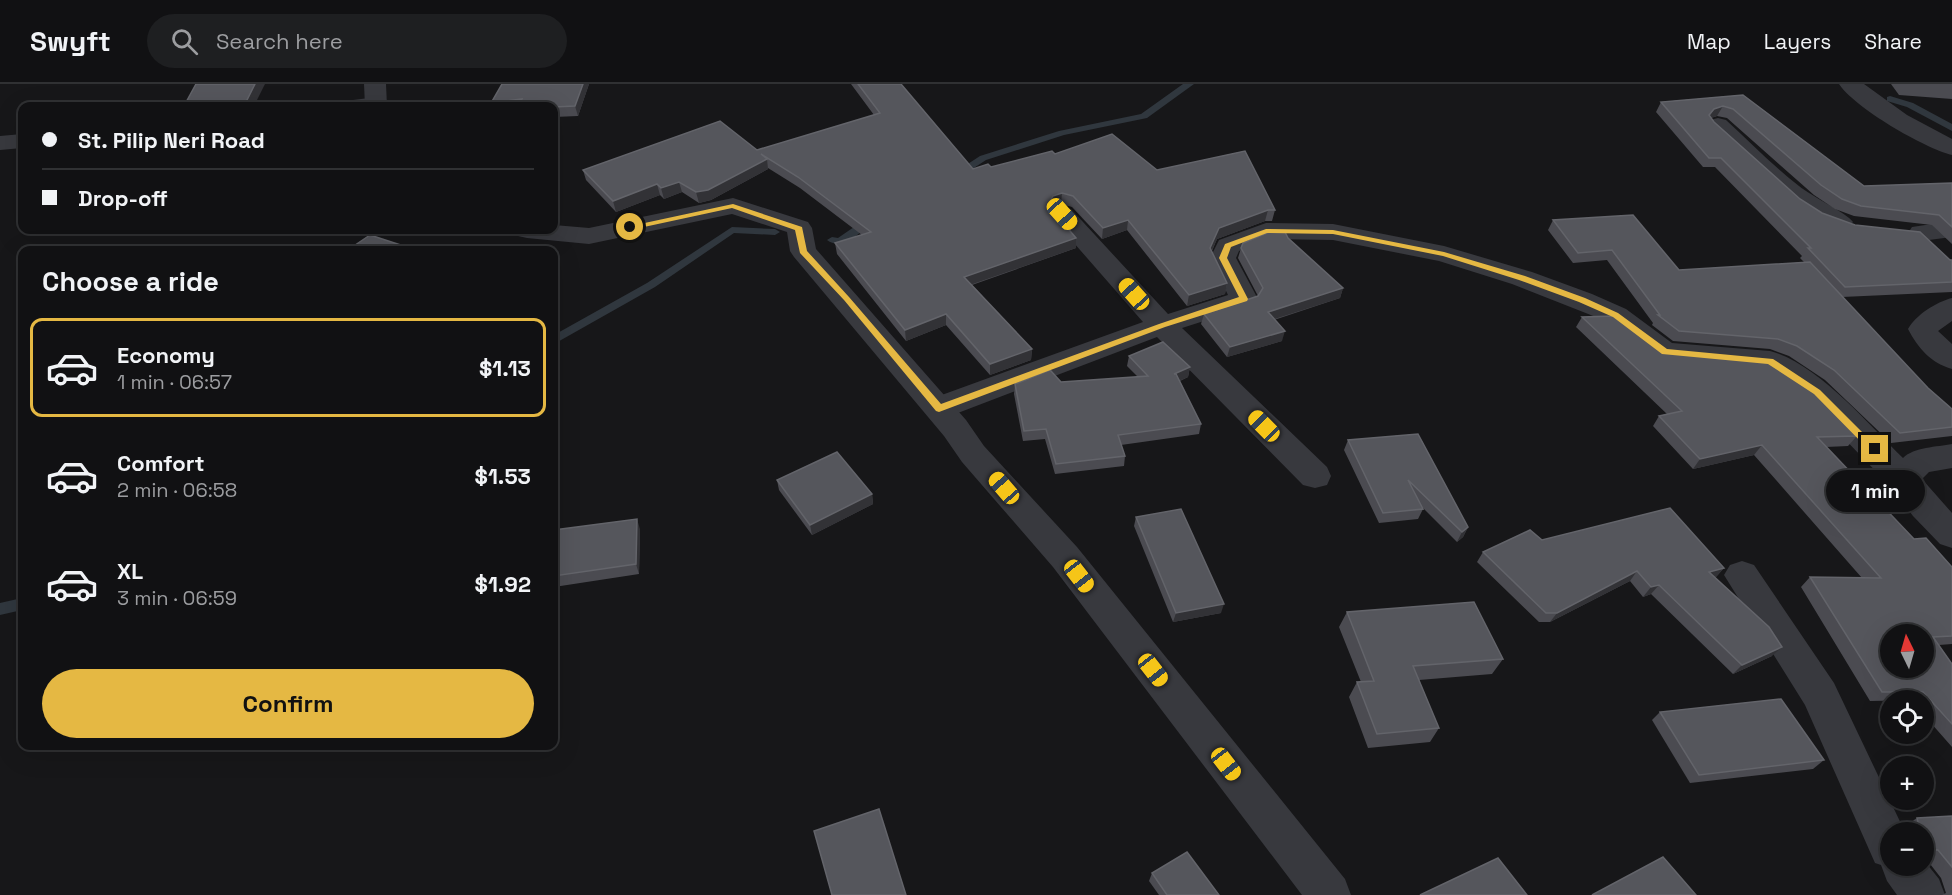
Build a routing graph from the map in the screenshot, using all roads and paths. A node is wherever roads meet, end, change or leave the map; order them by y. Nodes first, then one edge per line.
1 (1850, 84) edge
2 (1718, 125) edge
3 (18, 141) edge
4 (0, 143) edge
5 (1952, 148) edge
6 (1062, 214) dead end
7 (1858, 226) edge
8 (1952, 230) edge
9 (558, 233) edge
10 (1944, 255) edge
11 (1952, 307) edge
12 (1162, 326) junction
13 (1952, 358) edge
14 (939, 408) junction
15 (1952, 456) edge
16 (1315, 477) dead end
17 (1903, 478) junction
18 (1952, 535) edge
19 (1742, 575) dead end
20 (1880, 826) edge
21 (1909, 876) edge
22 (1329, 895) edge
23 (1923, 895) edge

1 - 5 street
2 - 7 street
3 - 4 street
6 - 12 street
8 - 10 street
9 - 14 street
11 - 13 street
12 - 14 street
12 - 16 street
12 - 17 street
14 - 22 street
15 - 17 street
17 - 18 street
19 - 20 street
21 - 23 street

